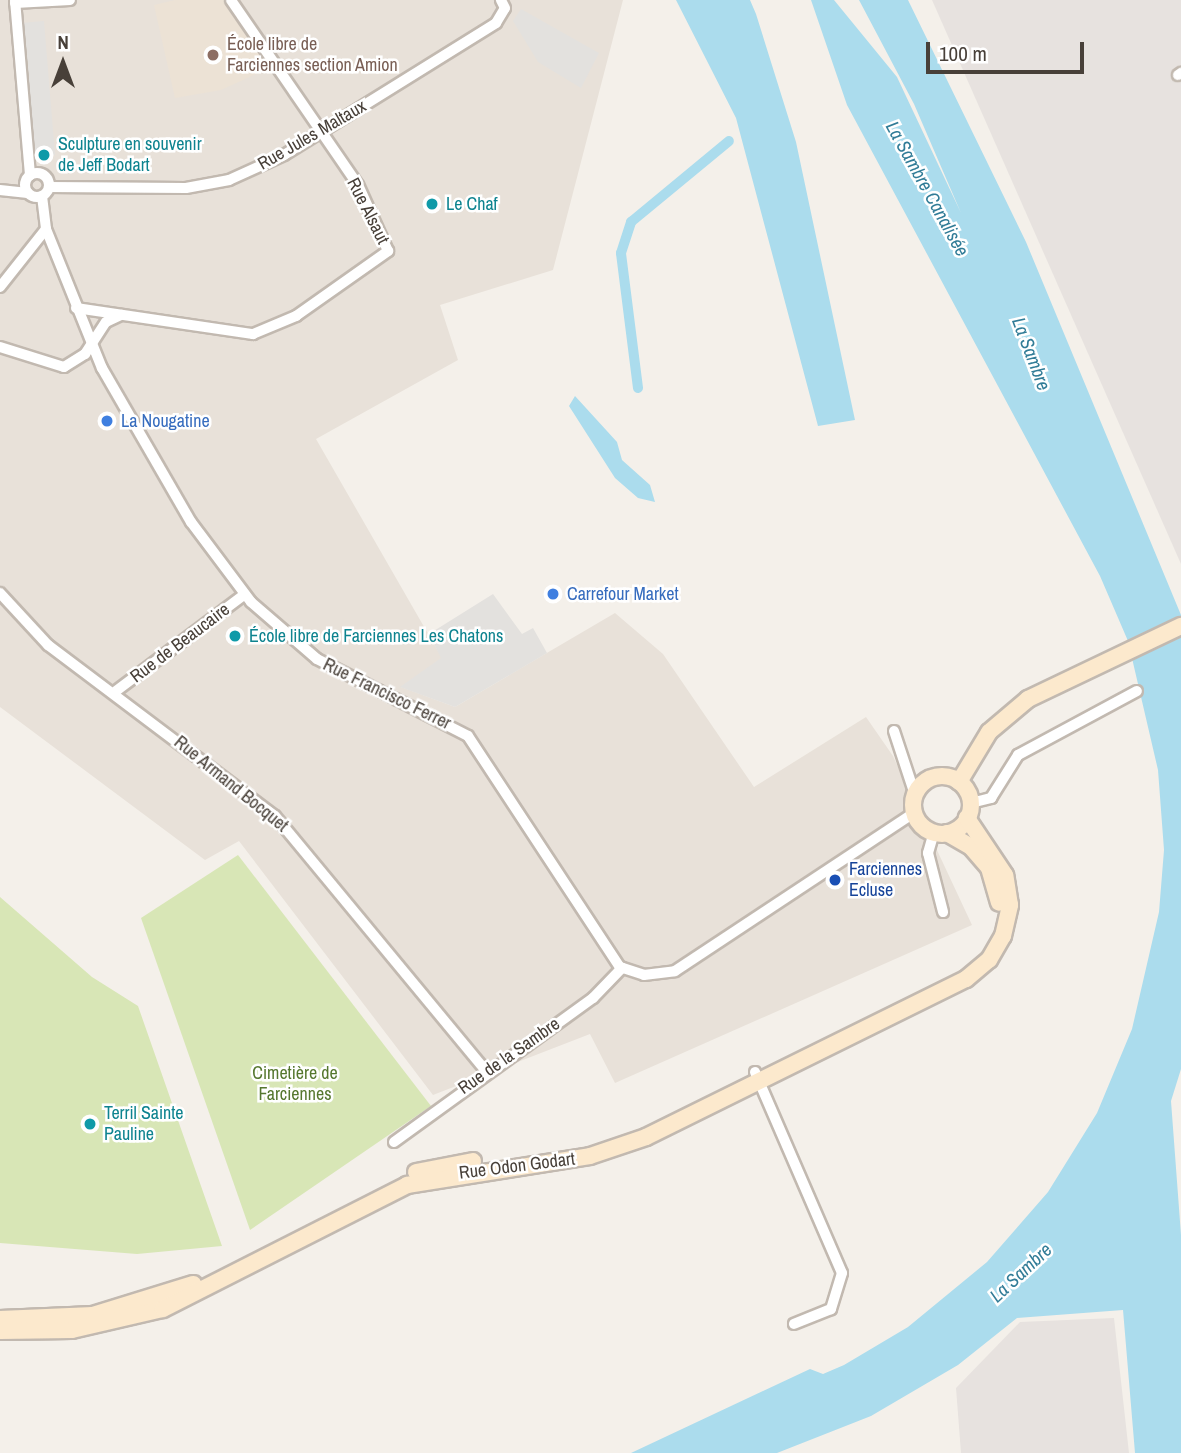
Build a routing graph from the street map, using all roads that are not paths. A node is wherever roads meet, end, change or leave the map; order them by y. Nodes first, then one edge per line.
1 (70, 0) edge
2 (231, 0) edge
3 (15, 2) edge
4 (503, 4) edge
5 (319, 132) junction
6 (0, 188) edge
7 (35, 189) junction
8 (46, 229) junction
9 (0, 287) edge
10 (76, 308) junction
11 (123, 314) junction
12 (92, 345) junction
13 (0, 347) edge
14 (0, 593) edge
15 (245, 594) junction
16 (1181, 626) edge
17 (116, 691) junction
18 (1137, 691) dead end
19 (894, 731) dead end
20 (959, 782) junction
21 (915, 795) junction
22 (969, 811) junction
23 (914, 813) junction
24 (941, 833) junction
25 (943, 912) dead end
26 (622, 968) junction
27 (486, 1071) junction
28 (758, 1077) junction
29 (394, 1142) dead end
30 (0, 1319) edge
31 (794, 1324) dead end
32 (0, 1331) edge

1 - 3 street
2 - 5 street, Rue Alsaut
3 - 7 street, Rue Francisco Ferrer
4 - 5 street, Rue Jules Maltaux
5 - 7 street, Rue Jules Maltaux
5 - 11 street, Rue Alsaut
6 - 7 street, Rue Jules Maltaux
7 - 8 street, Rue Francisco Ferrer
8 - 9 street
8 - 10 street, Rue Francisco Ferrer
10 - 11 street, Rue Alsaut
10 - 12 street, Rue Francisco Ferrer
11 - 12 street
12 - 13 street
12 - 15 street, Rue Francisco Ferrer
14 - 17 street, Rue Armand Bocquet
15 - 17 street, Rue de Beaucaire
15 - 26 street, Rue Francisco Ferrer
16 - 20 main road
17 - 27 street, Rue Armand Bocquet
18 - 22 street
19 - 21 street
20 - 21 main road
20 - 22 main road
21 - 23 main road
22 - 24 main road
22 - 28 main road, Rue Odon Godart
23 - 24 main road
23 - 26 street
24 - 25 street
24 - 28 main road, Rue Odon Godart
26 - 27 street, Rue de la Sambre
27 - 29 street, Rue de la Sambre
28 - 30 main road, Rue Odon Godart
28 - 31 street
28 - 32 main road, Rue Odon Godart

